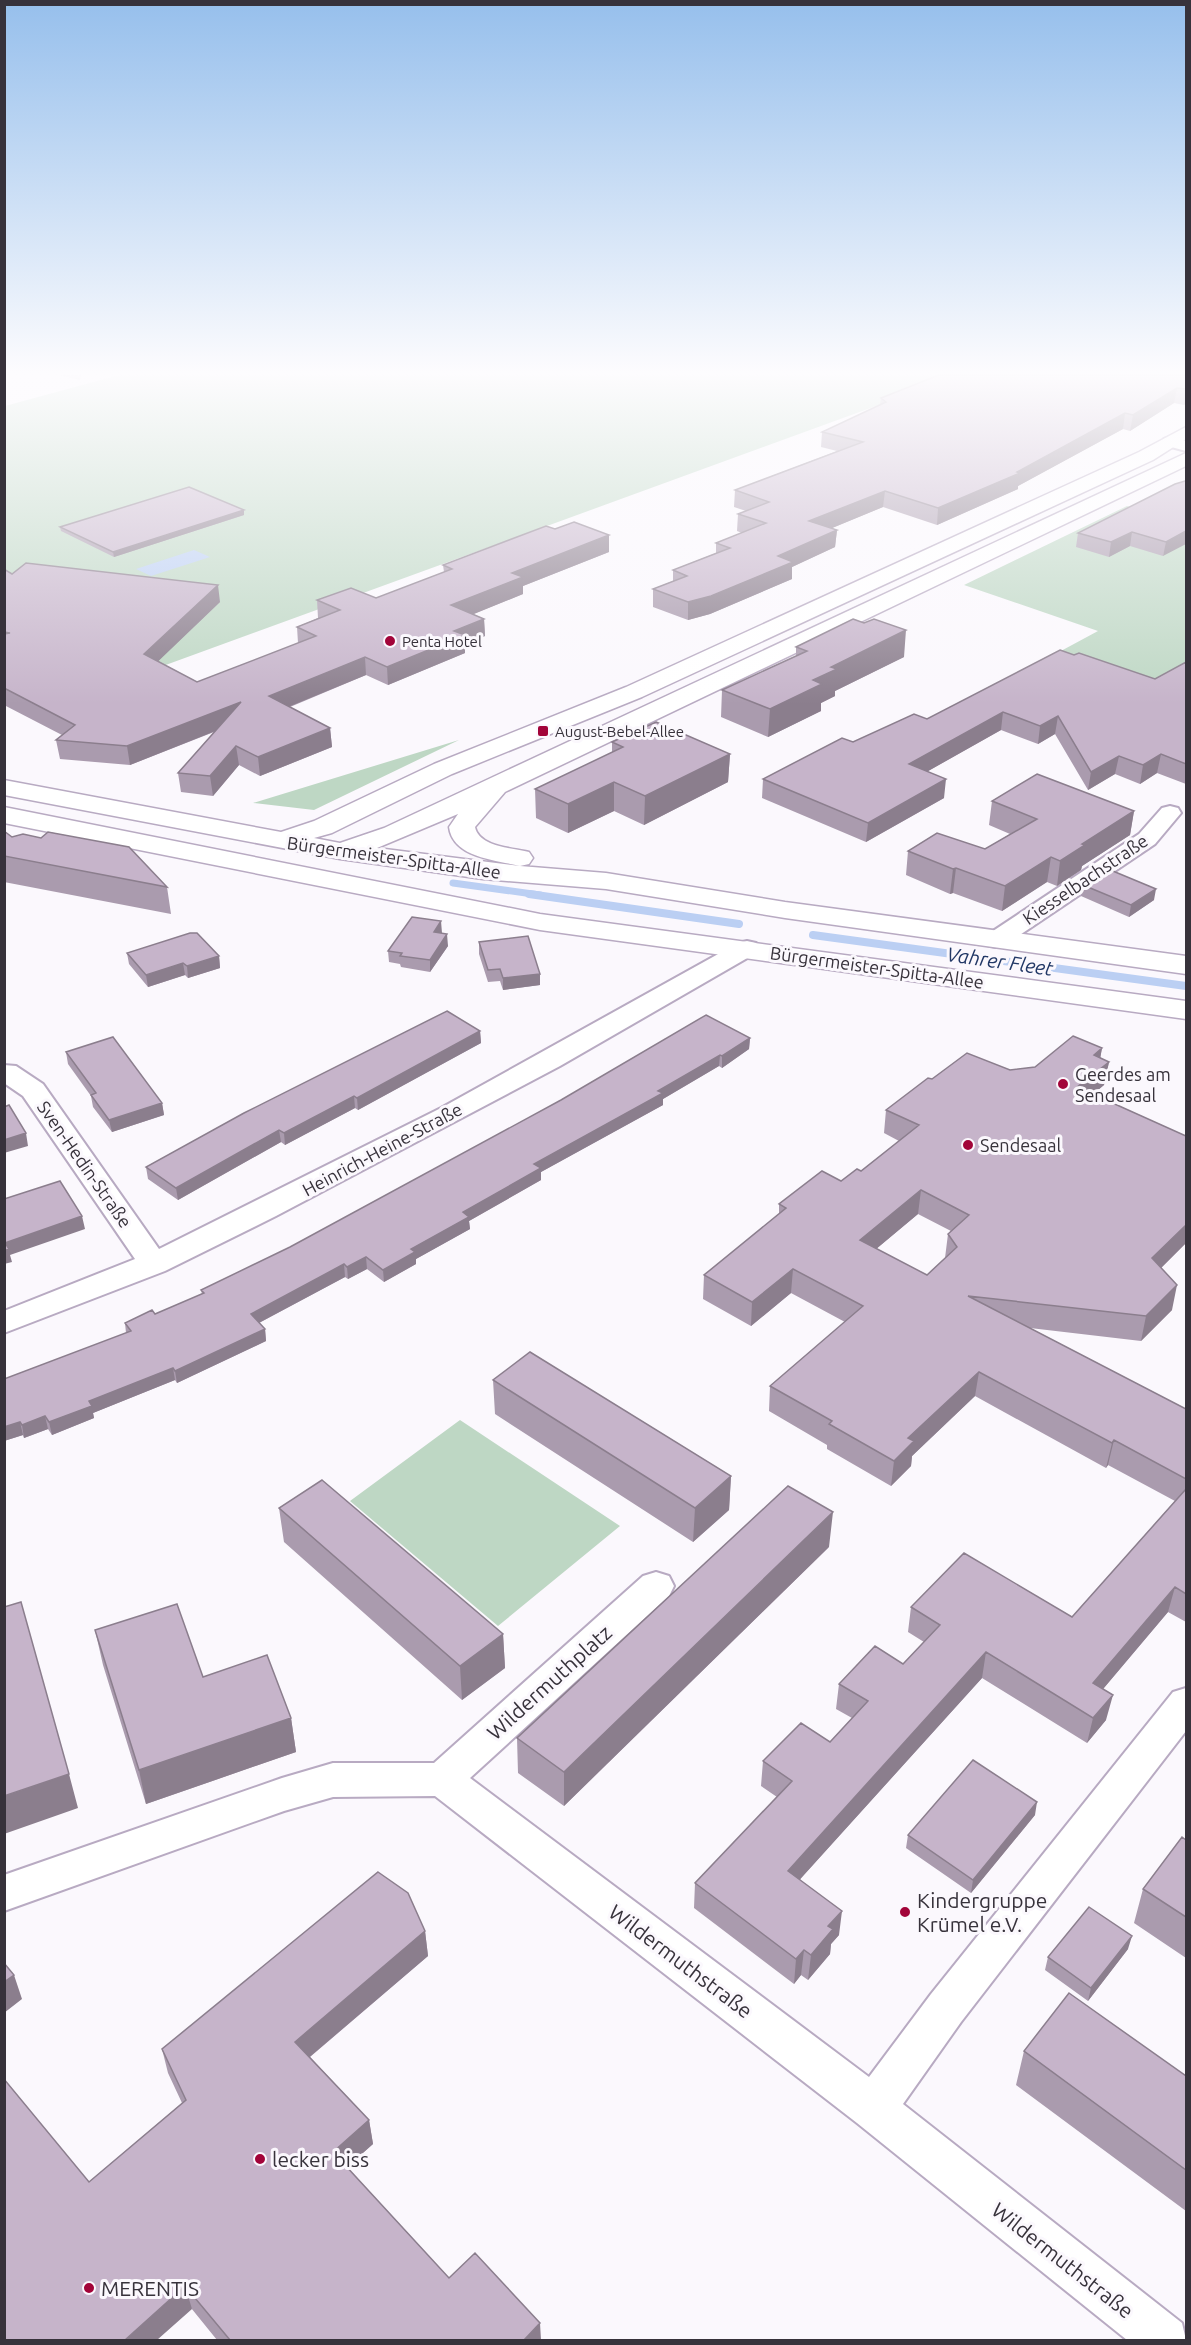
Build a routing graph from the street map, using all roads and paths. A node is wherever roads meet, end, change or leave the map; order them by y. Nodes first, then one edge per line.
1 (1084, 484) edge
2 (1133, 484) edge
3 (634, 692) junction
4 (668, 706) junction
5 (509, 781) junction
6 (4, 787) edge
7 (372, 805) junction
8 (1170, 813) dead end
9 (4, 815) edge
10 (280, 840) junction
11 (340, 851) junction
12 (236, 863) junction
13 (606, 881) junction
14 (350, 886) junction
15 (785, 910) junction
16 (996, 940) junction
17 (747, 948) junction
18 (1186, 965) edge
19 (1186, 1010) edge
20 (7, 1072) dead end
21 (154, 1264) junction
22 (4, 1323) edge
23 (656, 1586) dead end
24 (1186, 1703) edge
25 (442, 1779) junction
26 (4, 1893) edge
27 (873, 2108) junction
28 (1165, 2340) edge

1 - 3 street
2 - 4 street
3 - 4 street
3 - 7 street
4 - 5 street
5 - 11 street
5 - 13 street
6 - 10 street, Bürgermeister-Spitta-Allee
7 - 10 street
7 - 11 street
8 - 16 street, Kiesselbachstraße
9 - 12 street, Bürgermeister-Spitta-Allee
10 - 11 street, Bürgermeister-Spitta-Allee
11 - 12 street
11 - 13 street, Bürgermeister-Spitta-Allee
11 - 14 street
12 - 14 street, Bürgermeister-Spitta-Allee
13 - 15 street, Bürgermeister-Spitta-Allee
14 - 17 street, Bürgermeister-Spitta-Allee
15 - 16 street, Bürgermeister-Spitta-Allee
15 - 17 street, Bürgermeister-Spitta-Allee
16 - 18 street, Bürgermeister-Spitta-Allee
17 - 19 street, Bürgermeister-Spitta-Allee
17 - 21 street, Heinrich-Heine-Straße
20 - 21 street, Sven-Hedin-Straße
21 - 22 street, Heinrich-Heine-Straße
23 - 25 street, Wildermuthplatz
24 - 27 street
25 - 26 street
25 - 27 street, Wildermuthstraße
27 - 28 street, Wildermuthstraße

